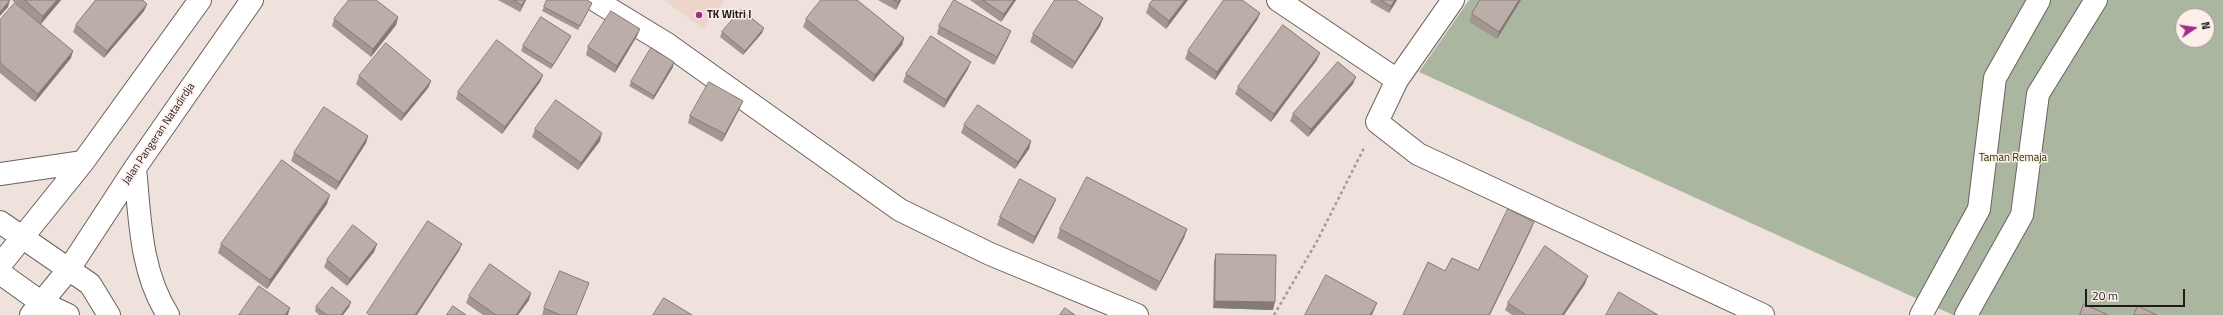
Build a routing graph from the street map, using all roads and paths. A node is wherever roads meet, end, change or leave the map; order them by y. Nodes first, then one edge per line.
1 (200, 0) edge
2 (252, 0) edge
3 (595, 0) edge
4 (1278, 0) edge
5 (1453, 0) edge
6 (2040, 0) edge
7 (2096, 0) edge
8 (1397, 80) junction
9 (1377, 122) junction
10 (83, 162) junction
11 (135, 168) junction
12 (0, 174) edge
13 (0, 222) edge
14 (20, 238) junction
15 (0, 265) edge
16 (69, 269) junction
17 (0, 273) edge
18 (37, 309) edge
19 (68, 315) edge
20 (103, 315) edge
21 (168, 315) edge
22 (1137, 315) edge
23 (1274, 315) edge
24 (1762, 315) edge
25 (1921, 315) edge
26 (1966, 315) edge

1 - 10 street
2 - 11 street, Jalan Pangeran Natadirdja
3 - 22 street
4 - 8 street
5 - 8 street
6 - 25 street
7 - 26 street
8 - 9 street
9 - 23 path
9 - 24 street
10 - 12 street
10 - 14 street
11 - 16 street, Jalan Pangeran Natadirdja
11 - 21 street
13 - 14 street
14 - 15 street
14 - 16 street
16 - 18 street, Jalan Pangeran Natadirdja
16 - 20 street
17 - 18 street
18 - 19 street

